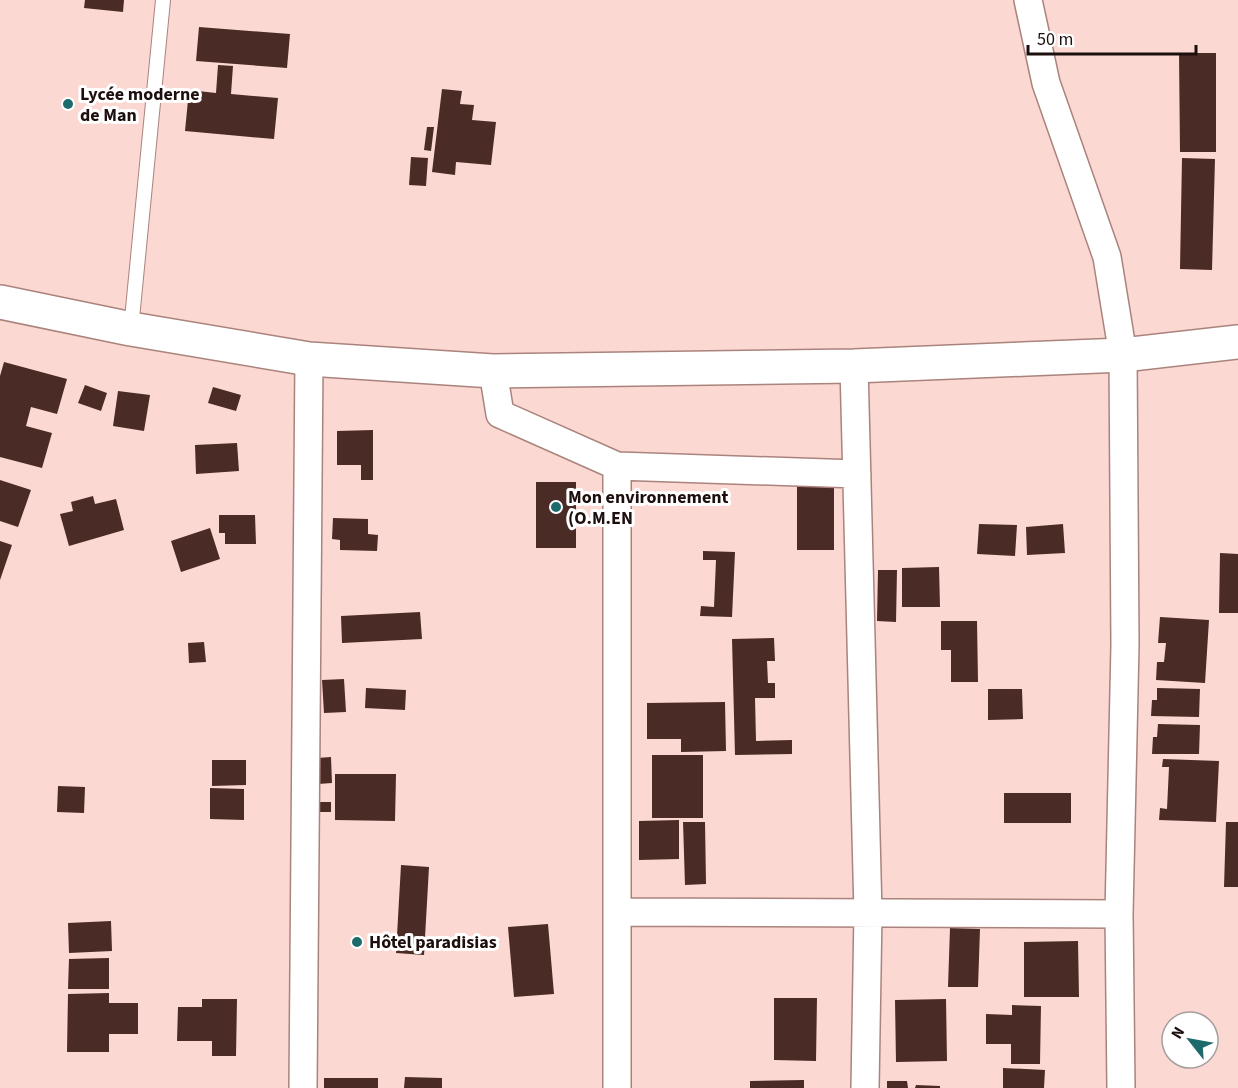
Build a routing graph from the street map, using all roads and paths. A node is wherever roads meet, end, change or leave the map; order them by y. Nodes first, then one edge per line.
1 (164, 0) edge
2 (1028, 0) edge
3 (0, 302) edge
4 (131, 329) junction
5 (1238, 342) edge
6 (1123, 355) junction
7 (309, 359) junction
8 (854, 366) junction
9 (493, 371) junction
10 (617, 466) junction
11 (857, 474) junction
12 (617, 912) junction
13 (868, 912) junction
14 (1119, 914) junction
15 (303, 1088) edge
16 (617, 1088) edge
17 (866, 1088) edge
18 (1121, 1088) edge

1 - 4 lane
2 - 6 street
3 - 4 main road
4 - 7 main road
5 - 6 main road
6 - 8 main road
6 - 14 street
7 - 9 main road
7 - 15 street
8 - 9 main road
8 - 11 street
9 - 10 street
10 - 11 street
10 - 12 street
11 - 13 street
12 - 13 street
12 - 16 street
13 - 14 street
13 - 17 street
14 - 18 street

